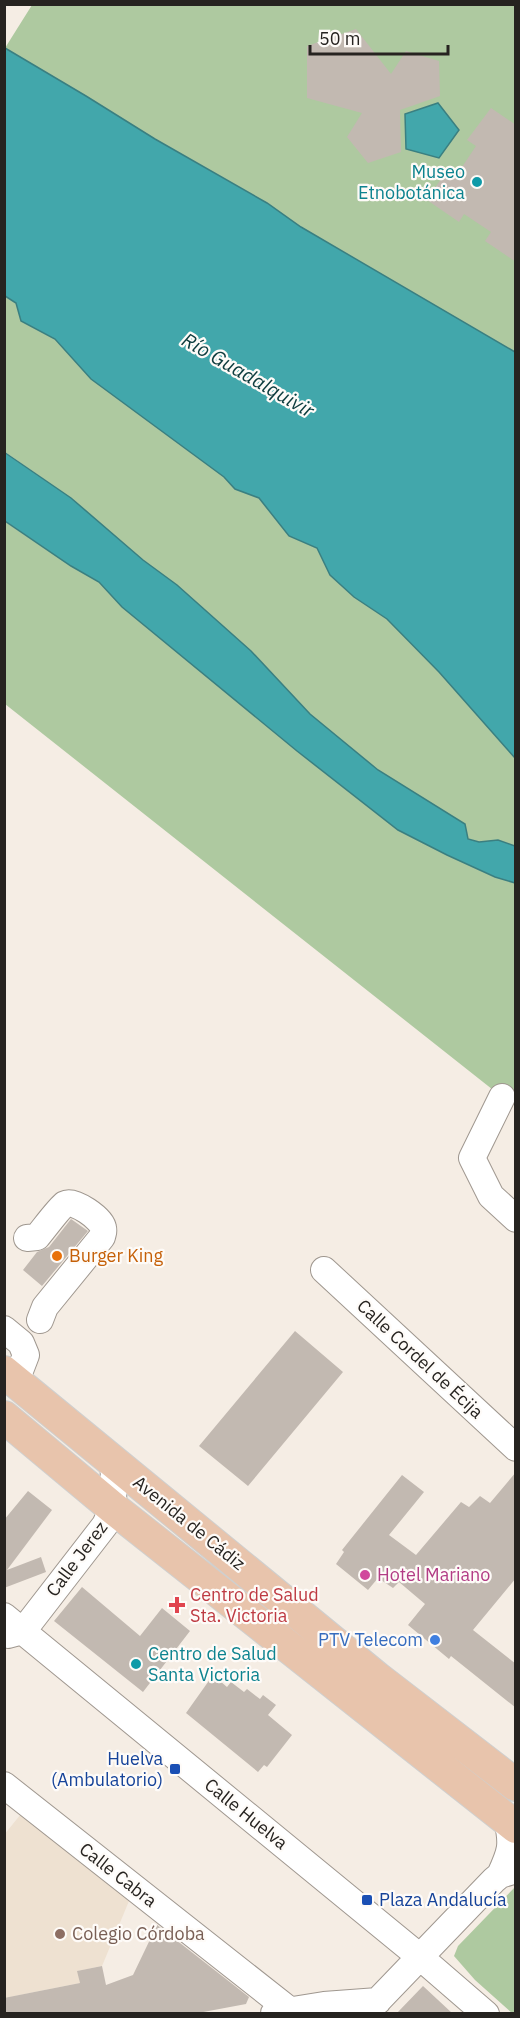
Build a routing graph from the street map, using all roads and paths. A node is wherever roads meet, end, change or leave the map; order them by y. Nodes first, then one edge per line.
1 (502, 1097) dead end
2 (516, 1219) edge
3 (27, 1238) dead end
4 (324, 1270) dead end
5 (40, 1320) dead end
6 (4, 1329) edge
7 (10, 1377) edge
8 (4, 1417) edge
9 (516, 1448) edge
10 (114, 1462) junction
11 (113, 1508) junction
12 (10, 1627) edge
13 (434, 1721) junction
14 (516, 1771) edge
15 (4, 1785) edge
16 (516, 1785) edge
17 (511, 1823) edge
18 (508, 1872) edge
19 (420, 1957) junction
20 (371, 2007) edge
21 (279, 2012) edge
22 (486, 2013) edge

1 - 2 street
3 - 5 street
4 - 9 street, Calle Cordel de Écija
6 - 7 street
7 - 10 main road, Avenida de Cádiz
8 - 11 main road, Avenida de Cádiz
10 - 11 street, Calle Jerez
10 - 13 main road, Avenida de Cádiz
11 - 12 street, Calle Jerez
11 - 17 main road, Avenida de Cádiz
12 - 19 street, Calle Huelva
13 - 14 main road
13 - 16 main road, Avenida de Cádiz
15 - 21 street, Calle Cabra
17 - 18 street
18 - 19 street
19 - 20 street
19 - 22 street, Calle Huelva
20 - 21 street

